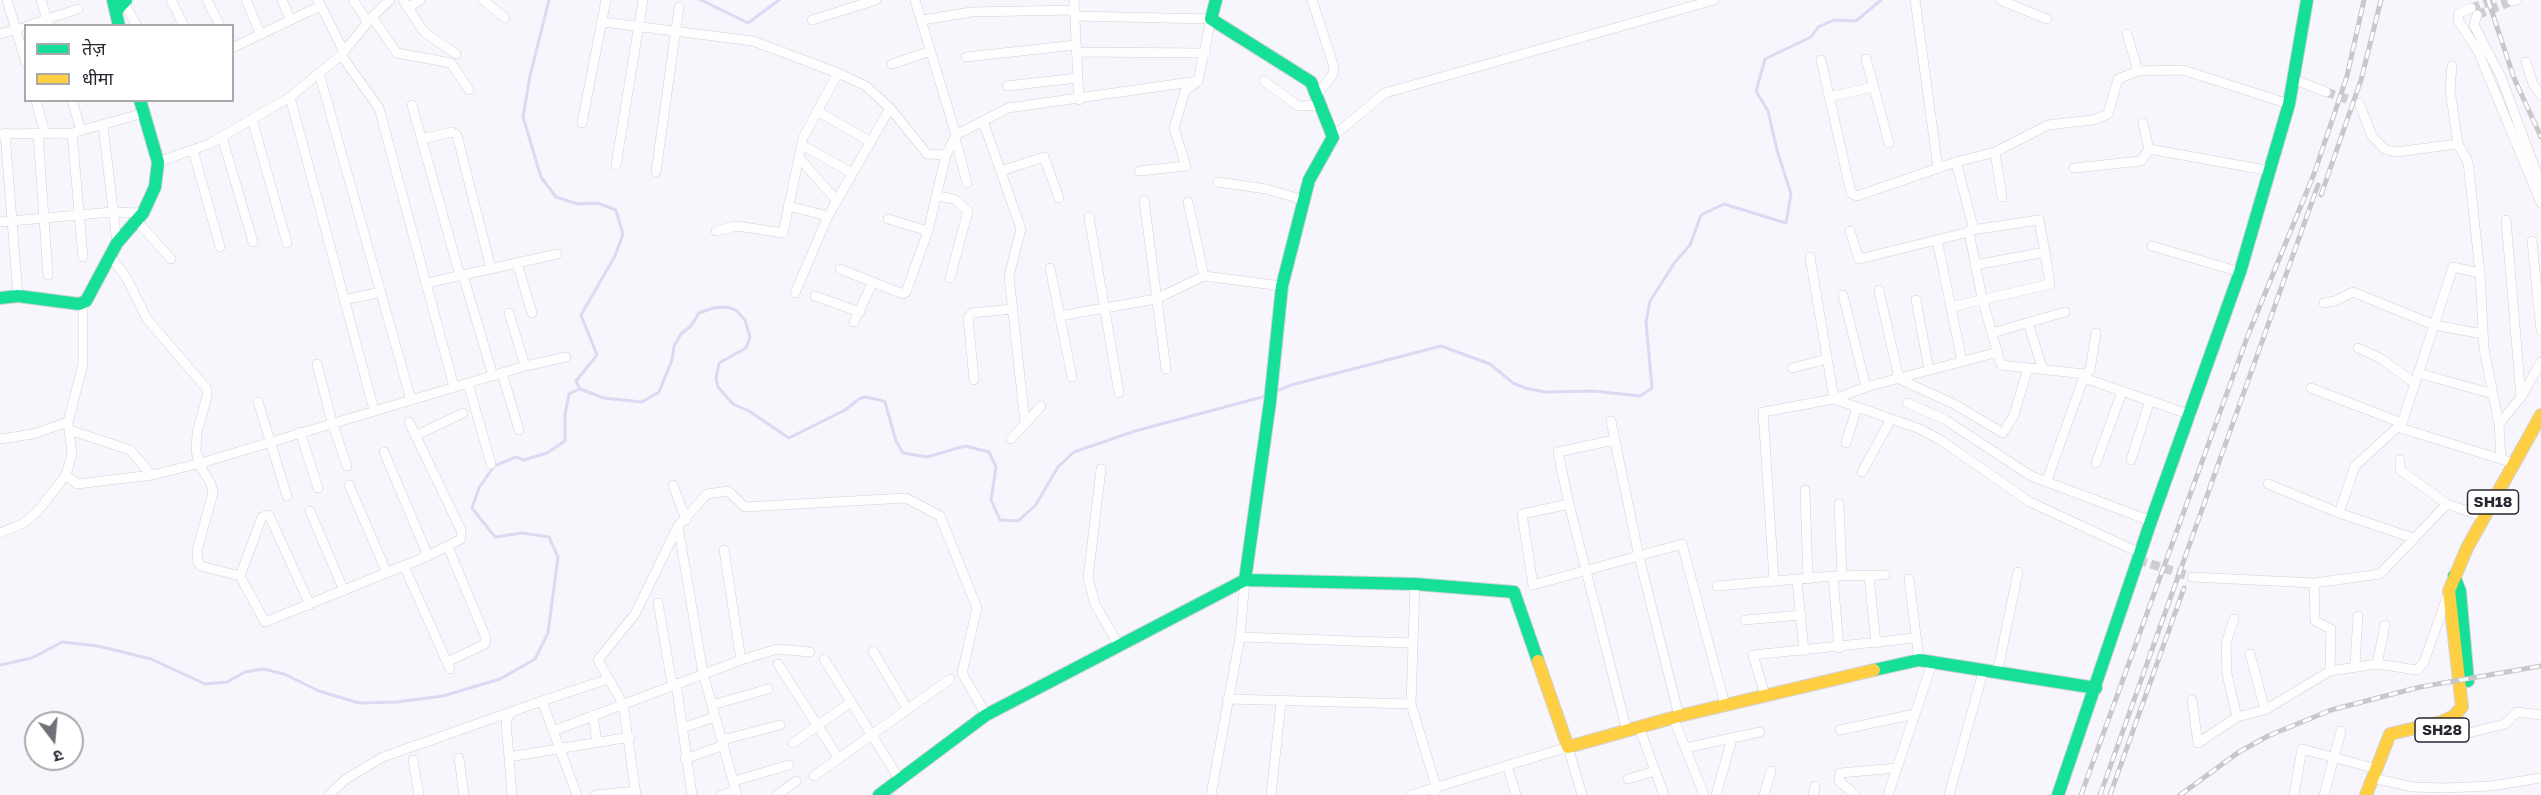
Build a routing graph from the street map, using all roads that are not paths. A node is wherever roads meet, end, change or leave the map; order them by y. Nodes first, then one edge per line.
1 (3, 0) edge
2 (41, 0) edge
3 (171, 0) edge
4 (207, 0) edge
5 (246, 0) edge
6 (282, 0) edge
7 (353, 0) edge
8 (390, 0) edge
9 (420, 0) edge
10 (483, 0) edge
11 (606, 0) edge
12 (643, 0) edge
13 (873, 0) edge
14 (915, 0) edge
15 (1216, 0) edge
16 (1312, 0) edge
17 (1714, 0) edge
18 (1915, 0) edge
19 (2000, 0) edge
20 (2307, 0) edge
21 (319, 3) edge
22 (120, 4) edge
23 (405, 4) edge
24 (842, 5) edge
25 (679, 8) dead end
26 (78, 9) dead end
27 (1075, 9) edge
28 (505, 18) dead end
29 (290, 19) junction
30 (370, 19) junction
31 (1211, 19) junction
32 (2047, 19) dead end
33 (812, 20) dead end
34 (922, 21) junction
35 (48, 22) edge
36 (603, 22) junction
37 (119, 24) edge
38 (135, 24) edge
39 (183, 24) edge
40 (219, 24) edge
41 (639, 26) junction
42 (23, 27) edge
43 (675, 31) junction
44 (260, 33) junction
45 (0, 34) edge
46 (2127, 34) dead end
47 (234, 47) edge
48 (1076, 49) junction
49 (931, 51) junction
50 (1206, 53) junction
51 (342, 54) junction
52 (456, 54) dead end
53 (966, 57) dead end
54 (1866, 59) dead end
55 (1821, 60) dead end
56 (2526, 62) dead end
57 (892, 64) dead end
58 (2452, 66) dead end
59 (2138, 71) junction
60 (838, 72) junction
61 (319, 73) junction
62 (1077, 78) junction
63 (2293, 79) junction
64 (1198, 81) junction
65 (1264, 81) dead end
66 (1007, 86) dead end
67 (1872, 87) junction
68 (469, 90) dead end
69 (2326, 92) tunnel mouth
70 (2541, 95) edge
71 (290, 97) junction
72 (1829, 97) junction
73 (1319, 99) junction
74 (1078, 100) junction
75 (36, 102) edge
76 (72, 102) edge
77 (141, 102) edge
78 (2359, 103) dead end
79 (2289, 104) junction
80 (412, 105) dead end
81 (890, 108) junction
82 (817, 111) junction
83 (144, 113) junction
84 (252, 119) junction
85 (983, 121) junction
86 (582, 123) dead end
87 (2143, 123) dead end
88 (103, 126) junction
89 (76, 132) junction
90 (2, 134) edge
91 (42, 134) junction
92 (222, 137) junction
93 (956, 137) junction
94 (1332, 137) junction
95 (422, 139) junction
96 (871, 142) junction
97 (1889, 143) dead end
98 (2458, 144) junction
99 (801, 145) junction
100 (2149, 149) junction
101 (193, 150) junction
102 (1995, 153) junction
103 (946, 155) junction
104 (799, 158) junction
105 (158, 162) junction
106 (1956, 162) junction
107 (615, 165) dead end
108 (1938, 168) junction
109 (2074, 168) dead end
110 (1001, 171) junction
111 (1139, 171) dead end
112 (2271, 171) junction
113 (656, 172) dead end
114 (852, 173) junction
115 (1218, 182) dead end
116 (967, 183) dead end
117 (2541, 185) edge
118 (938, 196) junction
119 (2002, 197) dead end
120 (1059, 198) dead end
121 (1144, 200) dead end
122 (1304, 200) junction
123 (837, 201) junction
124 (1188, 202) dead end
125 (2541, 203) edge
126 (788, 206) junction
127 (112, 212) junction
128 (79, 215) junction
129 (139, 216) junction
130 (828, 216) junction
131 (43, 217) junction
132 (1089, 217) dead end
133 (888, 219) dead end
134 (11, 220) junction
135 (2506, 220) dead end
136 (0, 222) edge
137 (716, 231) dead end
138 (928, 231) junction
139 (1850, 231) dead end
140 (1971, 231) junction
141 (1937, 240) junction
142 (2532, 241) dead end
143 (253, 242) dead end
144 (117, 243) junction
145 (287, 243) dead end
146 (2152, 246) dead end
147 (220, 247) dead end
148 (2045, 252) junction
149 (557, 254) dead end
150 (83, 256) dead end
151 (110, 256) junction
152 (1810, 257) dead end
153 (171, 259) dead end
154 (517, 263) junction
155 (1975, 265) junction
156 (1050, 268) dead end
157 (490, 269) junction
158 (840, 269) dead end
159 (2240, 272) junction
160 (2480, 273) junction
161 (48, 275) dead end
162 (462, 276) junction
163 (1204, 276) junction
164 (950, 278) dead end
165 (873, 282) junction
166 (427, 283) junction
167 (1282, 286) junction
168 (1879, 290) dead end
169 (381, 292) junction
170 (795, 292) dead end
171 (1843, 295) dead end
172 (18, 296) junction
173 (815, 296) dead end
174 (0, 298) edge
175 (1982, 298) junction
176 (1156, 299) junction
177 (344, 300) junction
178 (1916, 300) dead end
179 (83, 303) junction
180 (2324, 303) dead end
181 (1104, 307) junction
182 (1951, 307) junction
183 (1013, 309) junction
184 (860, 312) junction
185 (2066, 312) dead end
186 (509, 313) dead end
187 (531, 314) dead end
188 (1059, 316) junction
189 (854, 322) dead end
190 (2028, 323) junction
191 (2434, 325) junction
192 (2541, 330) edge
193 (1992, 333) junction
194 (2096, 333) dead end
195 (2483, 334) junction
196 (2358, 348) dead end
197 (1998, 352) junction
198 (566, 357) dead end
199 (1827, 360) junction
200 (1962, 362) junction
201 (2541, 362) edge
202 (317, 364) dead end
203 (525, 366) junction
204 (1792, 368) dead end
205 (2028, 368) junction
206 (1166, 369) dead end
207 (1929, 370) junction
208 (2043, 370) junction
209 (2418, 373) junction
210 (497, 374) junction
211 (2085, 376) junction
212 (1072, 377) dead end
213 (1899, 379) junction
214 (974, 380) dead end
215 (468, 383) junction
216 (2414, 383) junction
217 (454, 387) junction
218 (1866, 387) junction
219 (2311, 388) dead end
220 (2122, 392) junction
221 (1119, 393) dead end
222 (2493, 394) junction
223 (2521, 397) junction
224 (1834, 399) junction
225 (411, 400) junction
226 (2150, 400) junction
227 (258, 402) dead end
228 (1907, 403) dead end
229 (1041, 406) dead end
230 (1857, 407) junction
231 (374, 410) junction
232 (463, 413) dead end
233 (2191, 415) junction
234 (2541, 415) edge
235 (1891, 419) junction
236 (1611, 421) dead end
237 (332, 422) junction
238 (409, 422) dead end
239 (1025, 423) junction
240 (2499, 424) junction
241 (2399, 425) junction
242 (68, 426) junction
243 (519, 430) dead end
244 (300, 432) junction
245 (415, 436) junction
246 (0, 439) edge
247 (1011, 439) dead end
248 (1614, 440) junction
249 (270, 442) junction
250 (1846, 443) dead end
251 (384, 452) dead end
252 (2501, 459) junction
253 (2131, 460) dead end
254 (2400, 460) dead end
255 (2096, 463) dead end
256 (199, 464) junction
257 (491, 464) dead end
258 (2514, 464) junction
259 (347, 466) dead end
260 (1101, 469) dead end
261 (1862, 472) dead end
262 (66, 475) junction
263 (152, 475) junction
264 (2047, 480) junction
265 (2268, 484) dead end
266 (349, 485) dead end
267 (673, 485) dead end
268 (318, 488) dead end
269 (1805, 490) dead end
270 (287, 496) dead end
271 (1569, 504) junction
272 (1839, 504) dead end
273 (2447, 504) junction
274 (310, 511) dead end
275 (2339, 513) junction
276 (2484, 517) junction
277 (2151, 521) junction
278 (682, 523) junction
279 (0, 533) edge
280 (2413, 538) junction
281 (448, 547) junction
282 (723, 550) dead end
283 (2140, 553) junction
284 (428, 556) junction
285 (1639, 557) junction
286 (404, 566) junction
287 (1585, 571) junction
288 (2018, 572) dead end
289 (387, 573) junction
290 (1885, 575) dead end
291 (240, 576) junction
292 (1838, 576) junction
293 (1869, 577) junction
294 (2192, 577) tunnel mouth
295 (1808, 579) junction
296 (1909, 579) dead end
297 (1245, 580) junction
298 (1774, 580) junction
299 (1797, 580) junction
300 (2314, 582) junction
301 (1415, 585) junction
302 (1717, 586) dead end
303 (344, 591) junction
304 (2454, 591) junction
305 (658, 603) dead end
306 (310, 605) junction
307 (1801, 615) junction
308 (2358, 616) dead end
309 (2234, 619) dead end
310 (1745, 621) dead end
311 (2385, 625) dead end
312 (1240, 638) junction
313 (1915, 638) junction
314 (1413, 643) junction
315 (1876, 643) junction
316 (1119, 646) junction
317 (1839, 648) junction
318 (873, 651) dead end
319 (1804, 651) junction
320 (810, 652) dead end
321 (2250, 654) dead end
322 (824, 659) dead end
323 (741, 660) junction
324 (1919, 660) junction
325 (1932, 663) junction
326 (778, 664) dead end
327 (2377, 664) junction
328 (2355, 665) junction
329 (2330, 671) junction
330 (1983, 672) junction
331 (703, 673) junction
332 (1997, 674) junction
333 (608, 679) junction
334 (950, 679) dead end
335 (674, 684) junction
336 (2096, 688) junction
337 (768, 689) dead end
338 (2470, 690) joint
339 (1765, 695) junction
340 (1227, 699) junction
341 (2192, 700) dead end
342 (542, 701) junction
343 (851, 702) junction
344 (1281, 703) junction
345 (623, 704) junction
346 (1411, 704) junction
347 (712, 705) junction
348 (1725, 705) junction
349 (908, 710) junction
350 (2265, 710) junction
351 (511, 712) junction
352 (1915, 714) junction
353 (986, 715) junction
354 (2541, 715) edge
355 (593, 716) junction
356 (715, 717) junction
357 (1676, 717) junction
358 (2237, 717) junction
359 (780, 725) dead end
360 (818, 726) junction
361 (682, 728) junction
362 (1633, 729) junction
363 (1840, 730) dead end
364 (553, 731) junction
365 (2341, 731) dead end
366 (1760, 732) dead end
367 (2436, 732) junction
368 (872, 735) junction
369 (630, 737) junction
370 (2389, 737) junction
371 (1732, 739) junction
372 (597, 742) junction
373 (723, 742) junction
374 (793, 743) dead end
375 (1568, 747) junction
376 (559, 748) junction
377 (1685, 748) junction
378 (515, 756) dead end
379 (459, 758) dead end
380 (2334, 758) junction
381 (686, 759) junction
382 (839, 759) junction
383 (413, 760) dead end
384 (789, 765) dead end
385 (1507, 765) junction
386 (1897, 768) junction
387 (1655, 771) junction
388 (1772, 771) dead end
389 (2374, 773) junction
390 (814, 776) dead end
391 (2541, 778) edge
392 (1628, 779) dead end
393 (900, 780) junction
394 (796, 781) dead end
395 (736, 789) edge
396 (1436, 790) edge
397 (636, 793) edge
398 (329, 795) edge
399 (419, 795) edge
400 (464, 795) edge
401 (512, 795) edge
402 (577, 795) edge
403 (595, 795) edge
404 (692, 795) edge
405 (721, 795) edge
406 (777, 795) edge
407 (879, 795) edge
408 (1211, 795) edge
409 (1271, 795) edge
410 (1411, 795) edge
411 (1516, 795) edge
412 (1582, 795) edge
413 (1664, 795) edge
414 (1704, 795) edge
415 (1716, 795) edge
416 (1764, 795) edge
417 (1855, 795) edge
418 (1888, 795) edge
419 (1949, 795) edge
420 (2058, 795) edge
421 (2294, 795) edge
422 (2324, 795) edge
423 (2366, 795) edge

1 - 42 street
2 - 35 street
3 - 39 street
4 - 40 street
5 - 44 street
6 - 29 street
7 - 30 street
8 - 30 street
9 - 23 street
10 - 28 street
11 - 36 street
12 - 41 street
13 - 24 street
14 - 34 street
15 - 31 street
16 - 73 street
17 - 94 street
18 - 108 street
19 - 32 street
20 - 63 street
21 - 29 street
21 - 51 street
22 - 37 street
22 - 38 street
23 - 52 street
24 - 33 street
25 - 43 street
26 - 35 street
27 - 31 street
27 - 34 street
27 - 48 street
29 - 44 street
30 - 51 street
30 - 68 street
31 - 50 street
31 - 73 street
34 - 49 street
36 - 41 street
36 - 86 street
41 - 43 street
41 - 107 street
42 - 45 street
43 - 60 street
43 - 113 street
44 - 47 street
46 - 59 street
48 - 50 street
48 - 53 street
48 - 62 street
49 - 57 street
49 - 93 street
50 - 64 street
51 - 61 street
51 - 166 street
54 - 67 street
55 - 72 street
56 - 70 street
58 - 98 street
59 - 79 street
59 - 102 street
60 - 81 street
60 - 82 street
61 - 71 street
61 - 169 street
62 - 66 street
62 - 74 street
63 - 69 street
63 - 79 street
64 - 74 street
64 - 111 street
65 - 73 street
67 - 72 street
67 - 97 street
71 - 84 street
71 - 177 street
72 - 108 street
73 - 94 street
74 - 85 street
75 - 91 street
76 - 89 street
77 - 83 street
78 - 98 street
79 - 112 street
80 - 95 street
81 - 96 street
81 - 103 street
82 - 96 street
82 - 99 street
83 - 88 street
83 - 105 street
84 - 92 street
84 - 145 street
85 - 93 street
85 - 110 street
87 - 100 street
88 - 89 street
88 - 127 street
89 - 91 street
89 - 128 street
90 - 91 street
90 - 134 street
91 - 131 street
92 - 101 street
92 - 143 street
93 - 103 street
93 - 116 street
94 - 122 street
95 - 157 street
95 - 162 street
96 - 114 street
98 - 160 street
99 - 104 street
99 - 114 street
100 - 109 street
100 - 112 street
101 - 105 street
101 - 147 street
102 - 106 street
102 - 119 street
103 - 118 street
104 - 123 street
104 - 126 street
105 - 129 street
106 - 108 street
106 - 140 street
110 - 120 street
110 - 183 street
112 - 159 street
114 - 123 street
115 - 122 street
117 - 125 street
118 - 138 street
118 - 164 street
121 - 176 street
122 - 167 street
123 - 130 street
124 - 163 street
126 - 130 street
126 - 137 street
127 - 128 street
127 - 129 street
127 - 144 street
128 - 131 street
128 - 150 street
129 - 144 street
129 - 153 street
130 - 170 street
131 - 134 street
131 - 161 street
132 - 181 street
133 - 138 street
134 - 136 street
134 - 172 street
135 - 223 street
138 - 165 street
139 - 141 street
140 - 141 street
140 - 148 street
140 - 155 street
141 - 182 street
142 - 192 street
144 - 151 street
146 - 159 street
148 - 155 street
148 - 175 street
149 - 154 street
151 - 179 street
151 - 256 street
152 - 199 street
154 - 157 street
154 - 187 street
155 - 175 street
156 - 188 street
157 - 162 street
158 - 165 street
159 - 233 street
160 - 191 street
160 - 195 street
162 - 166 street
162 - 210 street
163 - 167 street
163 - 176 street
165 - 184 street
166 - 217 street
167 - 297 street
168 - 213 street
169 - 177 street
169 - 225 street
171 - 218 street
172 - 174 street
172 - 179 street
173 - 184 street
175 - 182 street
175 - 193 street
176 - 181 street
176 - 206 street
177 - 231 street
178 - 207 street
179 - 242 street
180 - 191 street
181 - 188 street
181 - 221 street
182 - 200 street
183 - 214 street
183 - 239 street
184 - 189 street
185 - 190 street
186 - 203 street
188 - 212 street
190 - 193 street
190 - 208 street
191 - 195 street
191 - 209 street
193 - 197 street
194 - 211 street
195 - 222 street
196 - 216 street
197 - 200 street
197 - 205 street
198 - 203 street
199 - 204 street
199 - 224 street
200 - 207 street
201 - 223 street
202 - 237 street
203 - 210 street
205 - 208 street
205 - 213 street
207 - 213 street
208 - 211 street
209 - 216 street
209 - 222 street
210 - 215 street
210 - 243 street
211 - 220 street
211 - 264 street
213 - 218 street
215 - 217 street
215 - 257 street
216 - 241 street
217 - 225 street
218 - 224 street
219 - 241 street
220 - 226 street
220 - 255 street
222 - 240 street
223 - 240 street
224 - 230 street
224 - 298 street
225 - 231 street
226 - 233 street
226 - 253 street
227 - 249 street
228 - 264 street
229 - 239 street
230 - 235 street
230 - 250 street
231 - 237 street
232 - 245 street
233 - 277 street
234 - 258 street, SH18
235 - 261 street
235 - 283 street
236 - 248 street
237 - 244 street
237 - 259 street
238 - 245 street
239 - 247 street
240 - 252 street
241 - 252 street
241 - 275 street
242 - 246 street
242 - 262 street
242 - 263 street
244 - 249 street
244 - 268 street
245 - 281 street
248 - 271 street
248 - 285 street
249 - 256 street
249 - 270 street
251 - 284 street
252 - 258 street
254 - 273 street
256 - 263 street
256 - 291 street
258 - 276 street, SH18
260 - 316 street
262 - 263 street
262 - 279 street
264 - 277 street
265 - 275 street
266 - 289 street
267 - 278 street
269 - 295 street
271 - 287 street
271 - 287 street
272 - 292 street
273 - 276 street
273 - 280 street
274 - 303 street
275 - 280 street
276 - 304 street, SH18
277 - 283 street
278 - 331 street
278 - 333 street
278 - 353 street
280 - 300 street
281 - 284 street
281 - 286 street
282 - 323 street
283 - 336 street
284 - 286 street
285 - 287 street
285 - 348 street
285 - 357 street
286 - 289 street
287 - 362 street
288 - 332 street
289 - 303 street
290 - 293 street
291 - 306 street
291 - 306 street
292 - 293 street
292 - 295 street
292 - 317 street
293 - 315 street
294 - 300 street
295 - 299 street
296 - 313 street
297 - 301 street
297 - 312 street
297 - 316 street
298 - 299 street
298 - 302 street
299 - 307 street
300 - 329 street
301 - 314 street
301 - 375 street
303 - 306 street
304 - 327 street
304 - 338 street, SH18
304 - 370 street
305 - 335 street
307 - 310 street
307 - 319 street
308 - 328 street
309 - 358 street
311 - 327 street
312 - 314 street
312 - 340 street
313 - 315 street
313 - 324 street
314 - 346 street
315 - 317 street
316 - 353 street
317 - 319 street
318 - 349 street
319 - 339 street
320 - 323 street
321 - 350 street
322 - 343 street
323 - 331 street
324 - 325 street
324 - 339 street
325 - 330 street
325 - 352 street
326 - 360 street
327 - 328 street
328 - 329 street
329 - 350 street
330 - 332 street
330 - 419 street
331 - 335 street
331 - 347 street
332 - 336 street
333 - 342 street
333 - 345 street
334 - 349 street
335 - 345 street
335 - 361 street
336 - 420 street
337 - 347 street
338 - 367 street, SH28
339 - 348 street
340 - 344 street
340 - 408 street
341 - 358 street
342 - 351 street
342 - 364 street
343 - 360 street
343 - 368 street
344 - 346 street
344 - 409 street
345 - 355 street
345 - 369 street
346 - 396 street
347 - 356 street
348 - 357 street
349 - 368 street
350 - 358 street
351 - 398 street
351 - 401 street
352 - 363 street
352 - 386 street
353 - 393 street
354 - 367 street
355 - 364 street
355 - 372 street
356 - 361 street
356 - 373 street
357 - 362 street
357 - 377 street
359 - 373 street
360 - 374 street
360 - 382 street
361 - 381 street
362 - 375 street
362 - 387 street
364 - 376 street
365 - 380 street
366 - 371 street
367 - 370 street, SH28
368 - 382 street
368 - 393 street
369 - 372 street
369 - 397 street
370 - 389 street
371 - 377 street
371 - 415 street
372 - 376 street
373 - 381 street
373 - 395 street
375 - 385 street
375 - 412 street
376 - 378 street
376 - 402 street
377 - 414 street
379 - 400 street
380 - 389 street
380 - 421 street
380 - 422 street
381 - 404 street
382 - 390 street
383 - 399 street
384 - 395 street
385 - 396 street
385 - 411 street
386 - 417 street
386 - 418 street
387 - 392 street
387 - 413 street
388 - 416 street
389 - 391 street
389 - 423 street
393 - 407 street
394 - 406 street
395 - 405 street
396 - 410 street
397 - 403 street

